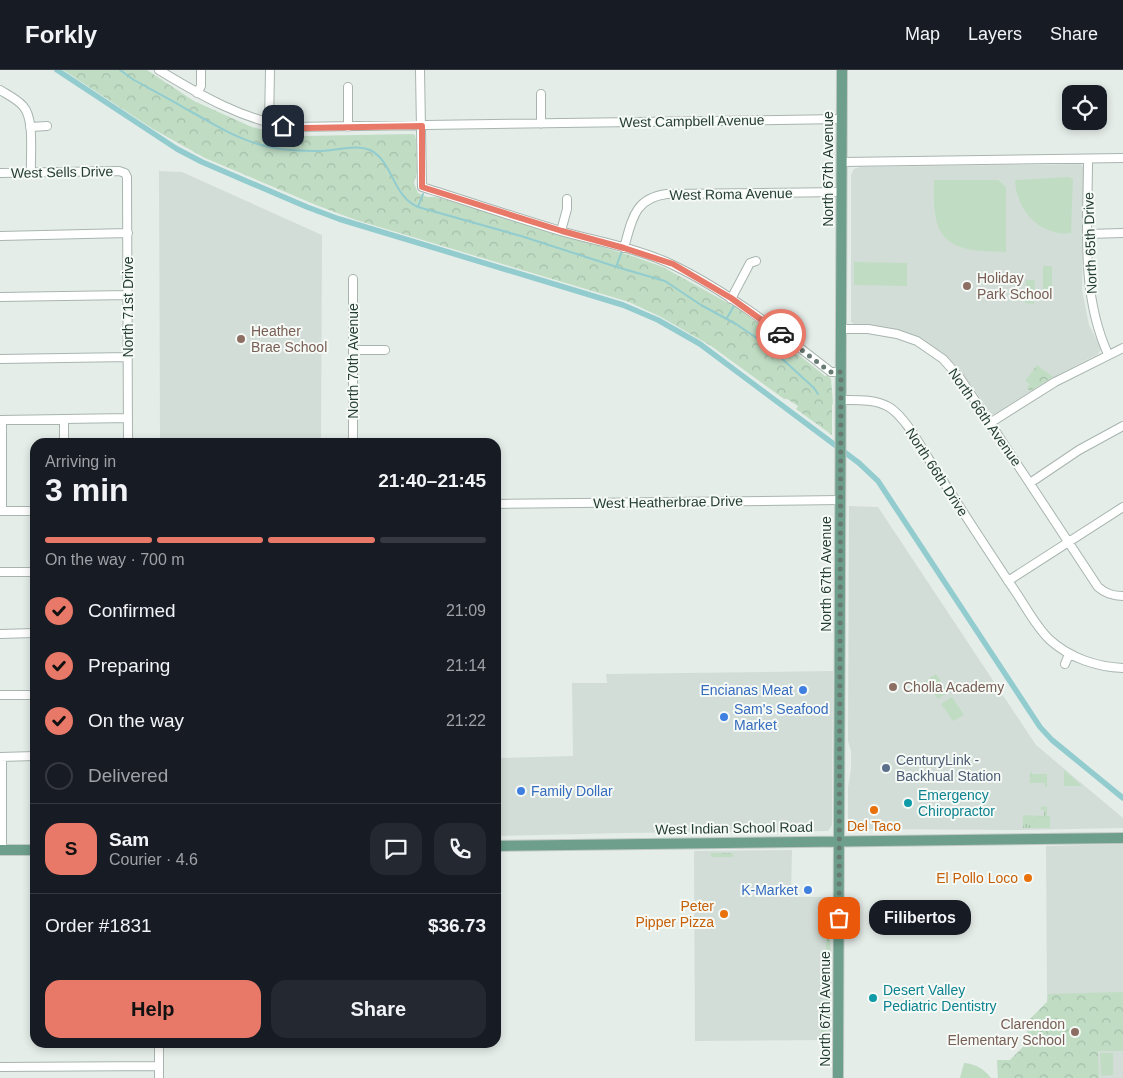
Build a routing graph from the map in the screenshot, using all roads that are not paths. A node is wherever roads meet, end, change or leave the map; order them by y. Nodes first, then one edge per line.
1 (159, 70) edge
2 (201, 70) edge
3 (270, 70) edge
4 (420, 70) edge
5 (842, 70) edge
6 (348, 87) dead end
7 (0, 90) edge
8 (198, 93) junction
9 (541, 94) dead end
10 (842, 119) junction
11 (269, 124) junction
12 (541, 124) junction
13 (47, 126) dead end
14 (422, 126) junction
15 (30, 127) junction
16 (348, 127) junction
17 (1123, 158) edge
18 (1088, 159) junction
19 (842, 162) junction
20 (0, 173) edge
21 (31, 173) junction
22 (125, 173) joint
23 (842, 192) junction
24 (567, 199) dead end
25 (562, 231) junction
26 (128, 233) junction
27 (1088, 234) junction
28 (1123, 234) edge
29 (0, 236) edge
30 (624, 248) junction
31 (756, 261) dead end
32 (353, 279) dead end
33 (128, 295) junction
34 (0, 297) edge
35 (731, 298) junction
36 (841, 329) junction
37 (1123, 348) edge
38 (353, 350) junction
39 (385, 350) dead end
40 (1108, 354) junction
41 (128, 357) junction
42 (0, 359) edge
43 (841, 372) junction
44 (841, 400) junction
45 (128, 418) junction
46 (1, 420) edge
47 (64, 420) junction
48 (990, 423) junction
49 (1123, 426) edge
50 (64, 438) edge
51 (128, 438) edge
52 (353, 438) edge
53 (1030, 483) junction
54 (840, 500) junction
55 (501, 504) edge
56 (1123, 507) edge
57 (1, 511) edge
58 (30, 511) edge
59 (1069, 543) junction
60 (0, 572) edge
61 (30, 572) edge
62 (1008, 581) junction
63 (1123, 596) edge
64 (30, 633) edge
65 (0, 634) edge
66 (1069, 654) junction
67 (1065, 664) dead end
68 (1123, 668) edge
69 (0, 695) edge
70 (30, 695) edge
71 (30, 756) edge
72 (1, 757) edge
73 (1123, 838) edge
74 (839, 840) junction
75 (501, 846) edge
76 (1, 850) edge
77 (30, 850) edge
78 (159, 1048) edge
79 (159, 1066) junction
80 (0, 1067) edge
81 (159, 1078) edge
82 (838, 1078) edge

1 - 8 street, West Campbell Avenue
2 - 8 street
3 - 11 street
4 - 14 street
5 - 10 main road, North 67th Avenue
6 - 16 street
7 - 15 street
8 - 11 street, West Campbell Avenue
9 - 12 street
10 - 12 street, West Campbell Avenue
10 - 19 main road, North 67th Avenue
11 - 16 street, West Campbell Avenue
12 - 14 street, West Campbell Avenue
13 - 15 street
14 - 16 street, West Campbell Avenue
14 - 25 street
15 - 21 street
17 - 18 street
18 - 19 street
18 - 27 street, North 65th Drive
19 - 23 main road, North 67th Avenue
20 - 21 street, West Sells Drive
21 - 22 street, West Sells Drive
22 - 26 street, North 71st Drive
23 - 30 street, West Roma Avenue
23 - 36 main road, North 67th Avenue
24 - 25 street
25 - 30 street
26 - 29 street
26 - 33 street, North 71st Drive
27 - 28 street
27 - 40 street, North 65th Drive
30 - 35 street
31 - 35 street
32 - 38 street, North 70th Avenue
33 - 34 street
33 - 41 street, North 71st Drive
35 - 43 street
36 - 43 main road, North 67th Avenue
36 - 48 street, North 66th Avenue
37 - 40 street
38 - 39 street
38 - 52 street, North 70th Avenue
40 - 48 street
41 - 42 street
41 - 45 street, North 71st Drive
43 - 44 main road, North 67th Avenue
44 - 54 main road, North 67th Avenue
44 - 62 street, North 66th Drive
45 - 47 street
45 - 51 street, North 71st Drive
46 - 47 street
46 - 57 street
47 - 50 street
48 - 53 street, North 66th Avenue
49 - 53 street
53 - 59 street, North 66th Avenue
54 - 55 street, West Heatherbrae Drive
54 - 74 main road, North 67th Avenue
56 - 59 street
57 - 58 street
59 - 62 street
59 - 63 street
60 - 61 street
62 - 66 street, North 66th Drive
64 - 65 street
66 - 67 street
66 - 68 street, North 66th Drive
69 - 70 street
71 - 72 street
72 - 76 street
73 - 74 main road, West Indian School Road
74 - 75 main road, West Indian School Road
74 - 82 main road, North 67th Avenue
76 - 77 main road
78 - 79 street
79 - 80 street
79 - 81 street

